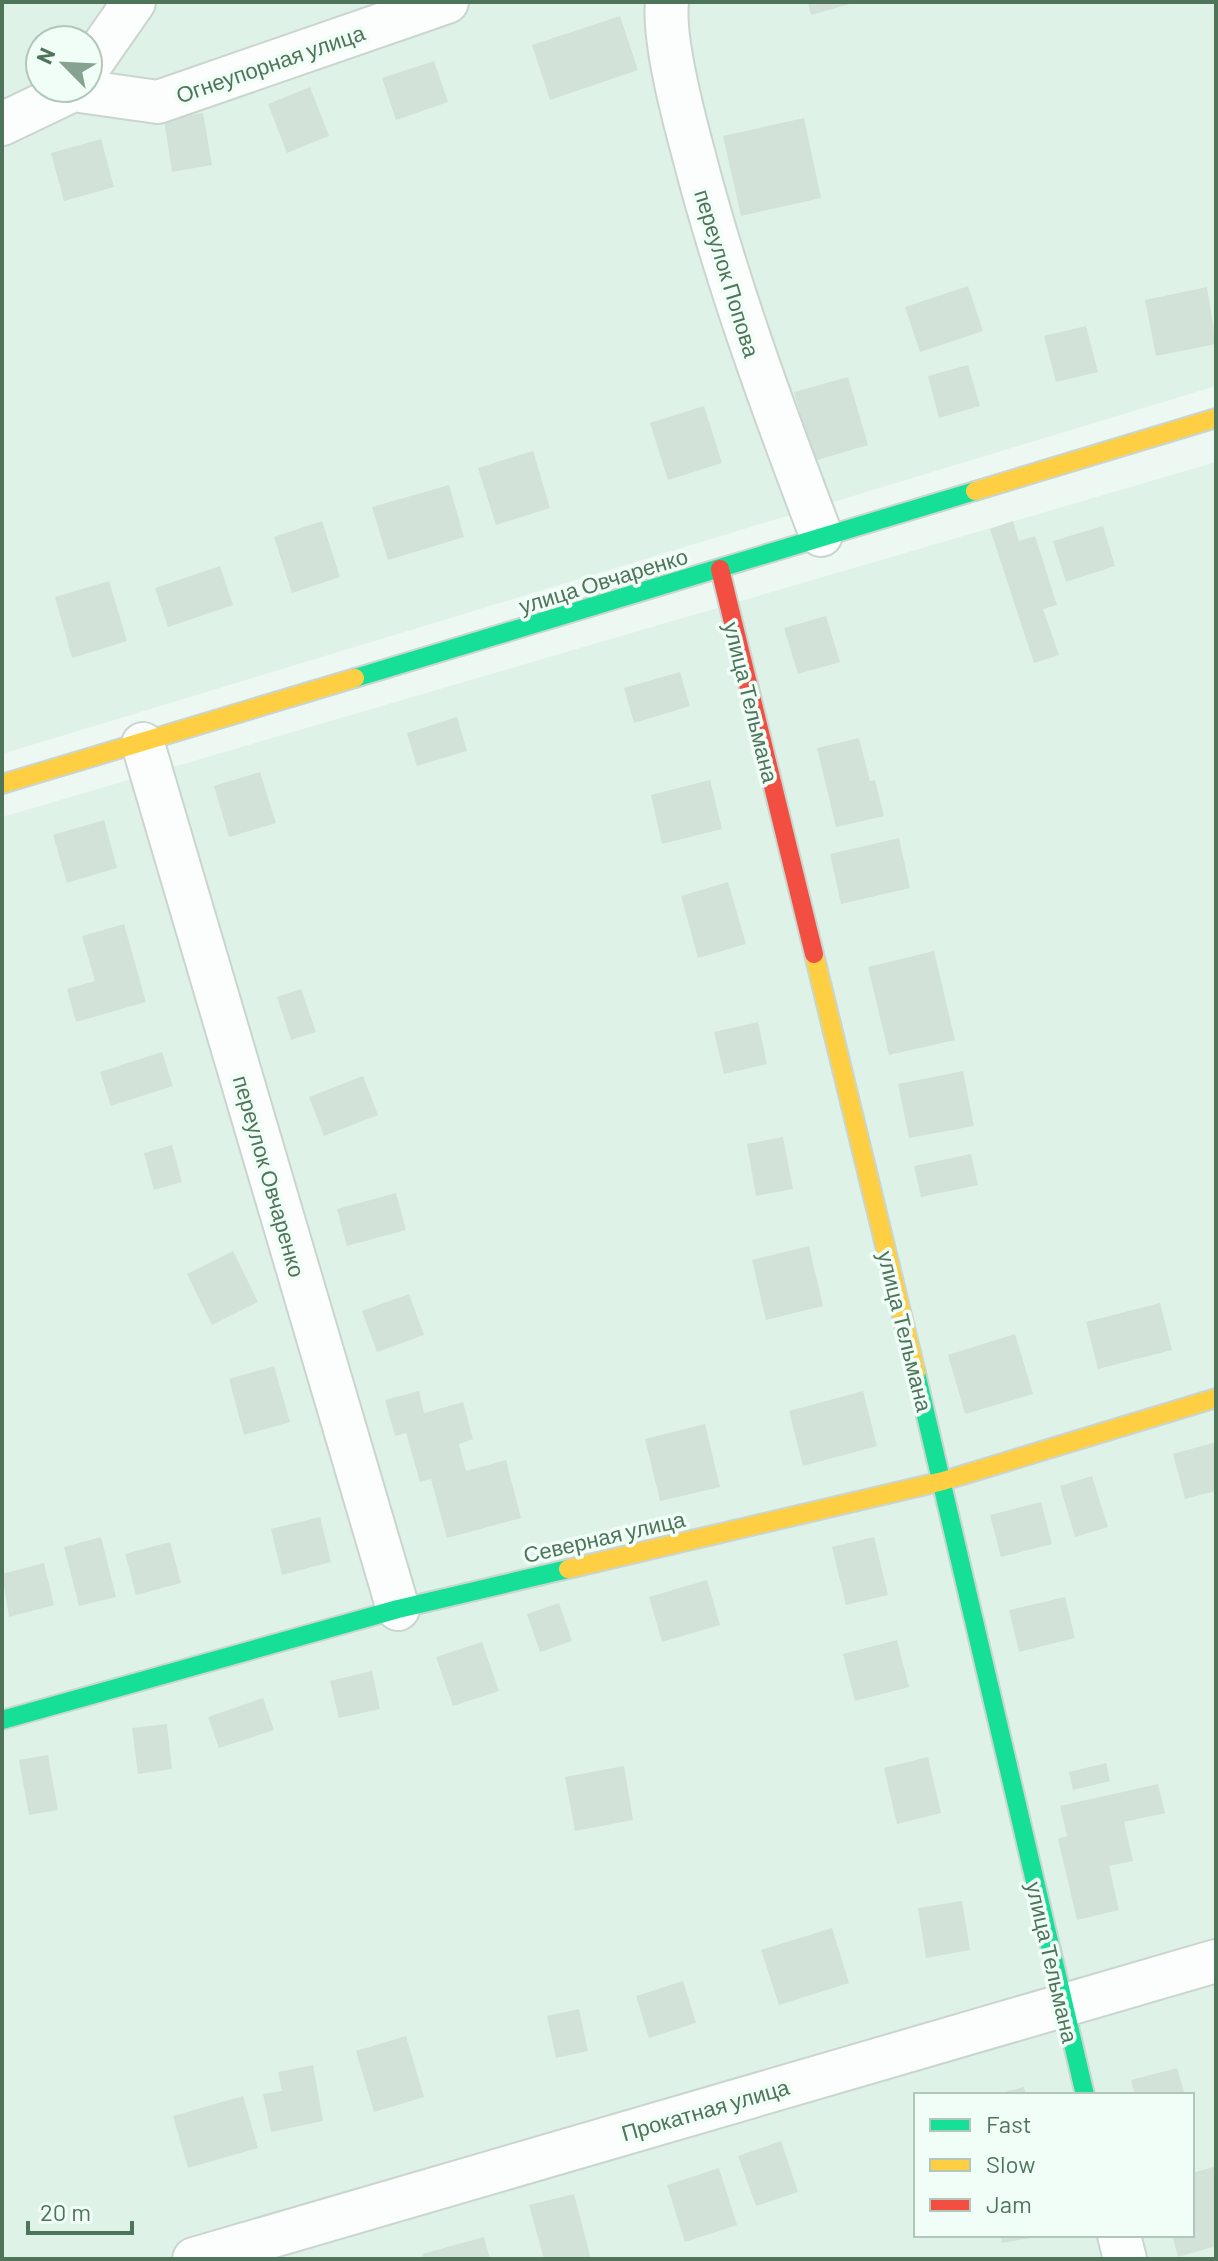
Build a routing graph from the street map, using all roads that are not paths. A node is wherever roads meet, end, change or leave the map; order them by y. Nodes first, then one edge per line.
1 (134, 2) edge
2 (447, 2) edge
3 (667, 2) edge
4 (104, 45) edge
5 (104, 88) edge
6 (38, 104) edge
7 (2, 124) edge
8 (1216, 418) edge
9 (821, 535) junction
10 (720, 569) junction
11 (143, 744) junction
12 (2, 784) edge
13 (1216, 1398) edge
14 (943, 1481) junction
15 (398, 1609) junction
16 (2, 1720) edge
17 (1216, 1961) edge
18 (1063, 2004) junction
19 (1085, 2093) edge
20 (1120, 2237) edge
21 (194, 2259) edge
22 (1125, 2259) edge

1 - 4 street
2 - 5 street, Огнеупорная улица
3 - 9 street, переулок Попова
6 - 7 street
8 - 9 street, улица Овчаренко
9 - 10 street, улица Овчаренко
10 - 11 street, улица Овчаренко
10 - 14 street, улица Тельмана
11 - 12 street, улица Овчаренко
11 - 15 street, переулок Овчаренко
13 - 14 street, Северная улица
14 - 15 street, Северная улица
14 - 18 street, улица Тельмана
15 - 16 street, Северная улица
17 - 18 street, Прокатная улица
18 - 19 street, улица Тельмана
18 - 21 street, Прокатная улица
20 - 22 street

